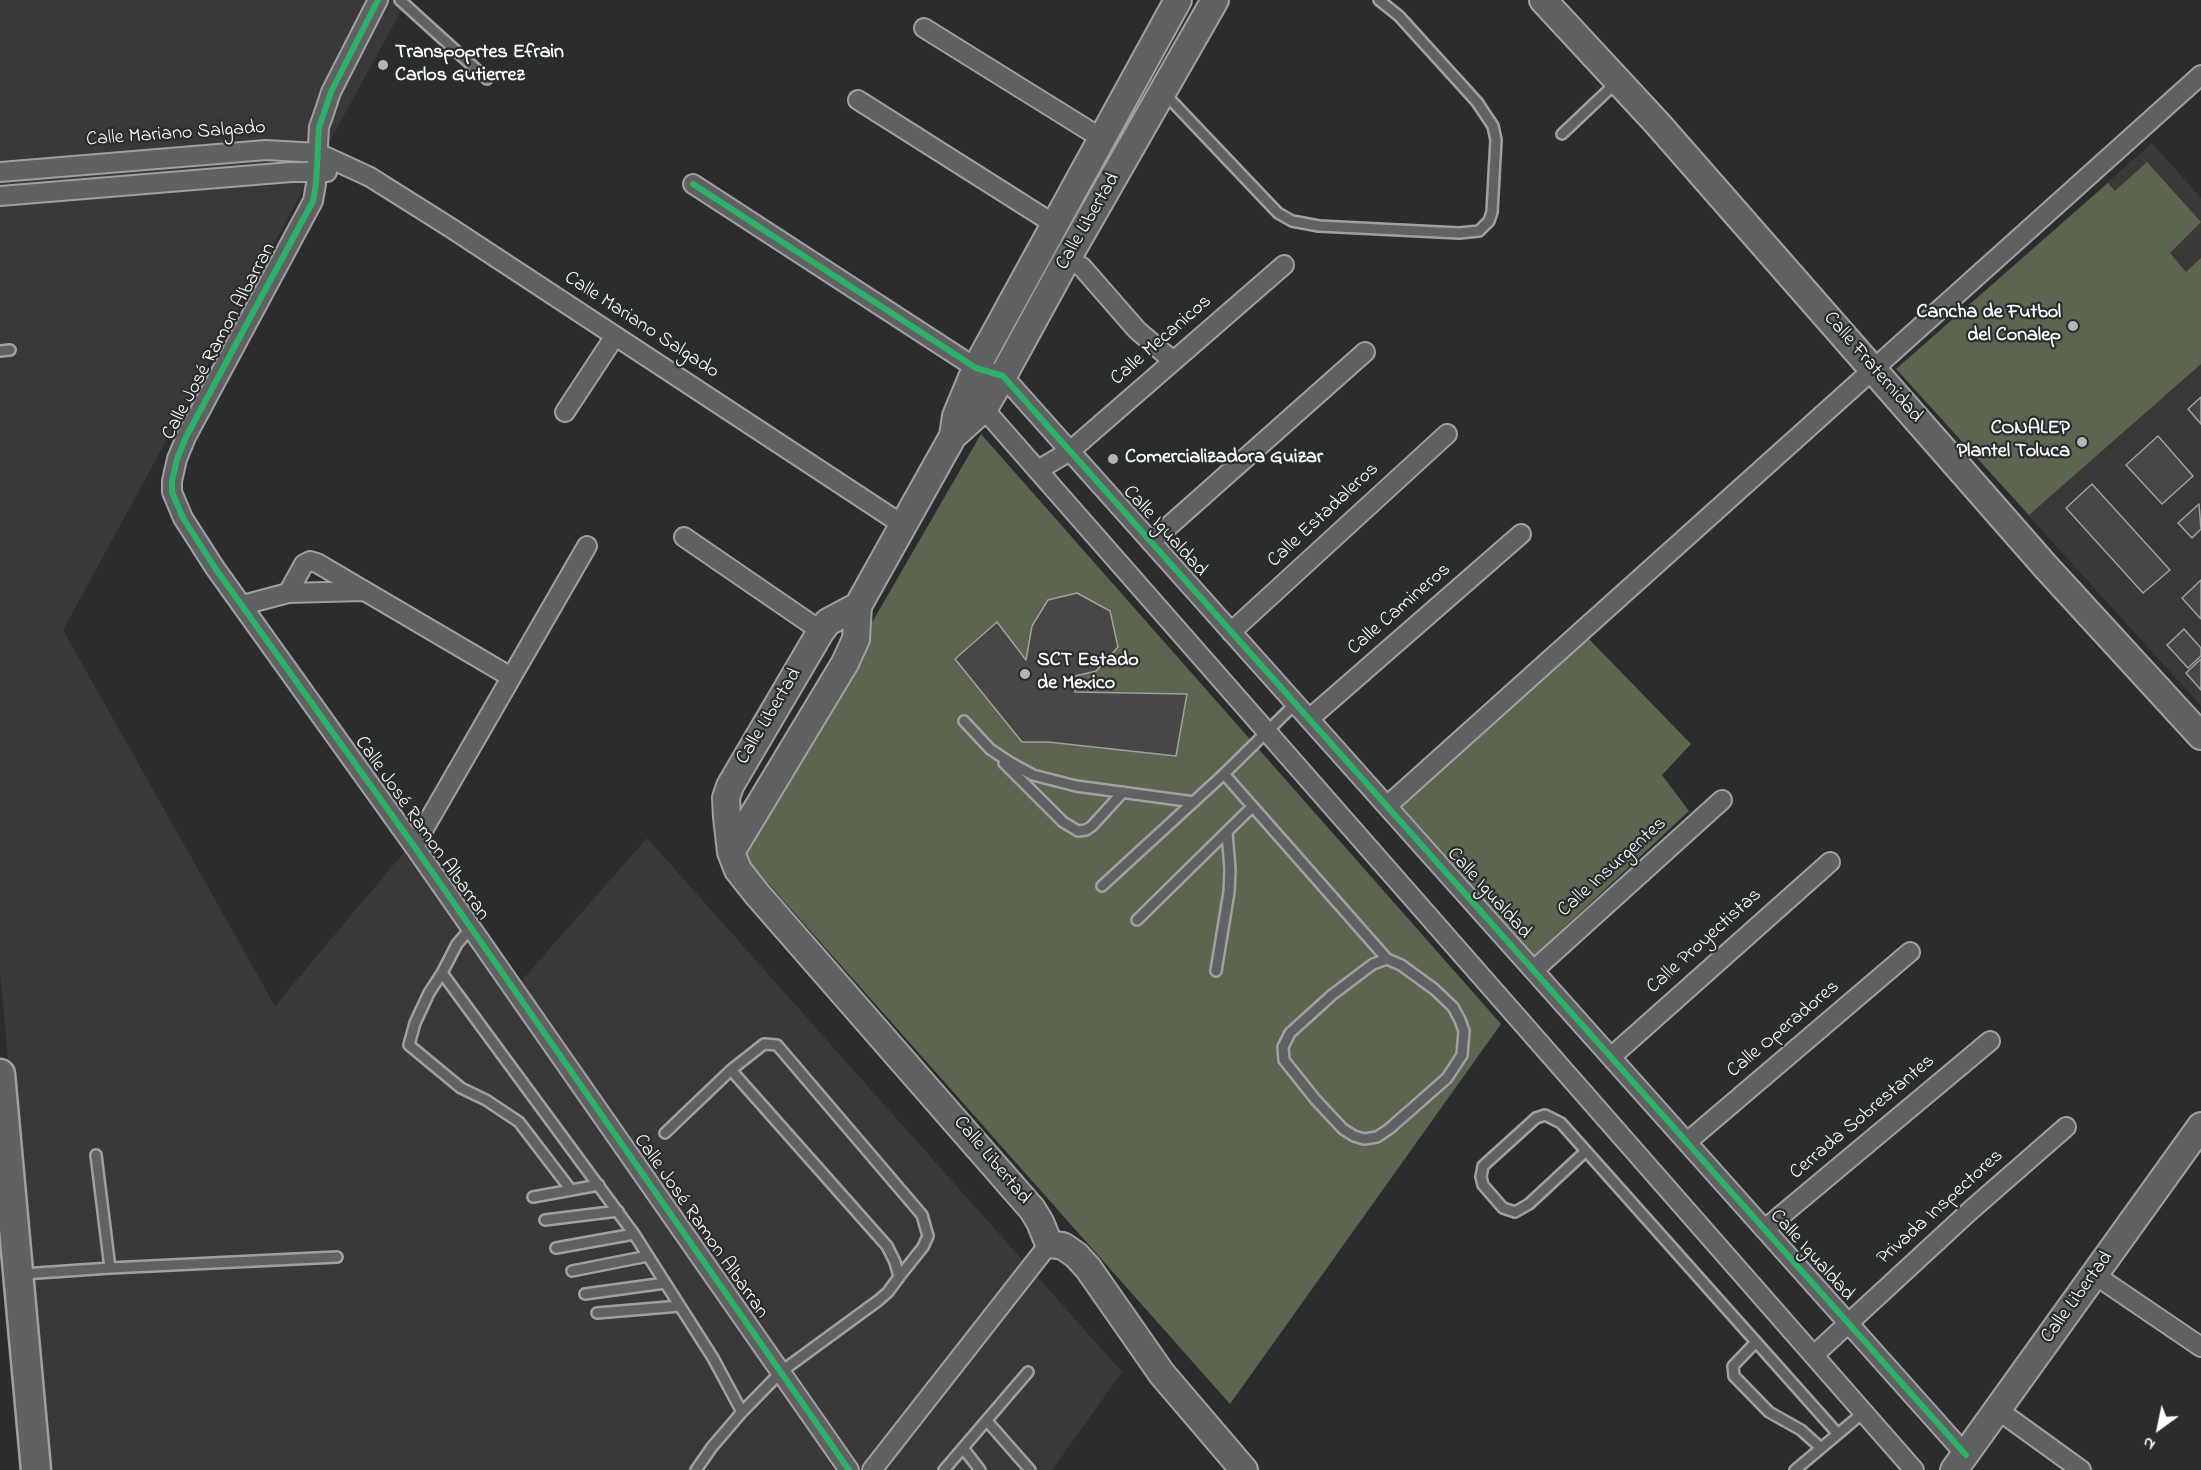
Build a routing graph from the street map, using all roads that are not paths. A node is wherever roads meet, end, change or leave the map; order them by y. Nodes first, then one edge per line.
1 (378, 0) edge
2 (400, 0) edge
3 (1178, 0) edge
4 (1215, 0) edge
5 (1379, 0) edge
6 (1543, 0) edge
7 (924, 28) dead end
8 (2201, 75) edge
9 (487, 79) dead end
10 (1618, 82) junction
11 (1163, 92) junction
12 (858, 100) dead end
13 (1562, 134) dead end
14 (1101, 138) junction
15 (318, 162) junction
16 (0, 172) edge
17 (693, 184) dead end
18 (0, 196) edge
19 (1054, 224) junction
20 (1067, 259) junction
21 (1284, 265) dead end
22 (615, 336) junction
23 (1365, 352) dead end
24 (1173, 361) junction
25 (1872, 369) junction
26 (1003, 376) junction
27 (971, 378) junction
28 (984, 408) junction
29 (565, 412) dead end
30 (1447, 434) dead end
31 (952, 435) junction
32 (1070, 451) junction
33 (1038, 470) junction
34 (903, 525) junction
35 (1521, 534) dead end
36 (684, 537) dead end
37 (1151, 542) junction
38 (587, 546) dead end
39 (363, 591) junction
40 (288, 593) junction
41 (243, 605) junction
42 (858, 606) junction
43 (821, 632) junction
44 (1231, 632) junction
45 (511, 676) junction
46 (1295, 704) junction
47 (1309, 719) junction
48 (964, 721) dead end
49 (1267, 731) junction
50 (2201, 736) edge
51 (990, 748) junction
52 (1224, 774) junction
53 (1123, 792) junction
54 (1722, 800) dead end
55 (1194, 802) junction
56 (1387, 806) junction
57 (1252, 807) junction
58 (1227, 833) junction
59 (414, 846) junction
60 (731, 852) junction
61 (1830, 862) dead end
62 (1102, 886) dead end
63 (1137, 920) dead end
64 (471, 928) junction
65 (1910, 952) dead end
66 (1387, 959) junction
67 (1534, 970) junction
68 (1216, 971) dead end
69 (442, 973) junction
70 (1989, 1041) dead end
71 (1611, 1057) junction
72 (731, 1070) junction
73 (0, 1074) edge
74 (2201, 1126) edge
75 (2066, 1127) dead end
76 (664, 1133) dead end
77 (1687, 1142) junction
78 (1586, 1151) junction
79 (96, 1155) dead end
80 (599, 1185) junction
81 (571, 1190) junction
82 (532, 1197) dead end
83 (618, 1211) junction
84 (545, 1220) dead end
85 (1765, 1229) junction
86 (634, 1234) junction
87 (1049, 1244) junction
88 (556, 1248) dead end
89 (648, 1256) junction
90 (337, 1257) dead end
91 (110, 1268) junction
92 (572, 1271) dead end
93 (17, 1274) junction
94 (2095, 1275) junction
95 (899, 1277) junction
96 (665, 1282) junction
97 (585, 1294) dead end
98 (680, 1306) junction
99 (597, 1313) dead end
100 (1848, 1323) junction
101 (1756, 1342) junction
102 (2201, 1347) edge
103 (1814, 1355) junction
104 (782, 1371) junction
105 (1028, 1372) dead end
106 (1998, 1410) junction
107 (742, 1412) junction
108 (1864, 1412) junction
109 (987, 1421) junction
110 (1838, 1434) junction
111 (963, 1448) junction
112 (1821, 1448) junction
113 (1960, 1462) edge
114 (1800, 1468) edge
115 (36, 1470) edge
116 (696, 1470) edge
117 (849, 1470) edge
118 (872, 1470) edge
119 (944, 1470) edge
120 (980, 1470) edge
121 (1030, 1470) edge
122 (1244, 1470) edge
123 (1914, 1470) edge
124 (2081, 1470) edge

1 - 15 street, Calle José Ramon Albarran
2 - 9 lane
3 - 14 main road, Calle Libertad
4 - 11 main road, Calle Libertad
5 - 11 lane
6 - 10 main road, Calle Fraternidad
7 - 14 street
8 - 25 street
10 - 13 lane
10 - 25 main road, Calle Fraternidad
11 - 20 main road, Calle Libertad
12 - 19 street
14 - 19 main road, Calle Libertad
15 - 16 street, Calle Mariano Salgado
15 - 18 street, Calle Mariano Salgado
15 - 22 street, Calle Mariano Salgado
15 - 41 street, Calle José Ramon Albarran
17 - 27 street
19 - 27 main road, Calle Libertad
20 - 24 street
20 - 26 main road, Calle Libertad
21 - 24 street, Calle Mecanicos
22 - 29 street
22 - 34 street, Calle Mariano Salgado
23 - 37 street
24 - 32 street, Calle Mecanicos
25 - 50 main road, Calle Fraternidad
25 - 56 street
26 - 27 street
26 - 28 main road, Calle Libertad
26 - 32 street, Calle Igualdad
27 - 28 street
27 - 31 main road, Calle Libertad
28 - 31 main road, Calle Libertad
28 - 33 street
30 - 44 street, Calle Estadaleros
31 - 34 main road, Calle Libertad
32 - 33 street, Calle Mecanicos
32 - 37 street, Calle Igualdad
33 - 49 street
34 - 42 main road, Calle Libertad
35 - 47 street, Calle Camineros
36 - 43 street
37 - 44 street, Calle Igualdad
38 - 45 street
39 - 40 street
39 - 40 street
39 - 45 street
40 - 41 street
41 - 59 street, Calle José Ramon Albarran
42 - 43 main road, Calle Libertad
42 - 60 main road, Calle Libertad
43 - 60 main road, Calle Libertad
44 - 46 street, Calle Igualdad
45 - 59 street
46 - 47 street, Calle Igualdad
46 - 49 lane
47 - 56 street, Calle Igualdad
48 - 51 lane
49 - 52 lane
49 - 103 street
51 - 53 lane
51 - 53 lane
52 - 55 lane
52 - 57 lane
53 - 55 lane
54 - 67 street, Calle Insurgentes
55 - 62 lane
56 - 67 street, Calle Igualdad
57 - 58 lane
57 - 66 lane
58 - 63 lane
58 - 68 lane
59 - 64 street, Calle José Ramon Albarran
60 - 87 main road, Calle Libertad
61 - 71 street, Calle Proyectistas
64 - 69 lane
64 - 104 street, Calle José Ramon Albarran
65 - 77 street, Calle Operadores
66 - 66 lane
67 - 71 street, Calle Igualdad
69 - 80 lane
69 - 81 lane
70 - 85 street, Cerrada Sobrestantes
71 - 77 street, Calle Igualdad
72 - 76 lane
72 - 95 lane
72 - 95 lane
73 - 93 main road
74 - 94 main road, Calle Libertad
75 - 100 street, Privada Inspectores
77 - 85 street, Calle Igualdad
78 - 78 lane
78 - 101 lane
79 - 91 lane
80 - 81 lane
80 - 83 lane
81 - 82 lane
83 - 84 lane
83 - 86 lane
85 - 100 street, Calle Igualdad
86 - 88 lane
86 - 89 lane
87 - 118 street
87 - 122 main road
89 - 92 lane
89 - 96 lane
90 - 91 lane
91 - 93 lane
93 - 115 main road
94 - 102 street
94 - 106 main road, Calle Libertad
95 - 104 lane
96 - 97 lane
96 - 98 lane
98 - 99 lane
98 - 107 lane
100 - 103 street, Privada Inspectores
100 - 113 street, Calle Igualdad
101 - 110 lane
101 - 112 lane
103 - 108 street
104 - 107 lane
104 - 117 street, Calle José Ramon Albarran
105 - 109 lane
106 - 113 main road, Calle Libertad
106 - 124 street
107 - 116 lane
108 - 110 lane
108 - 123 street
109 - 111 lane
109 - 121 lane
110 - 112 lane
111 - 119 lane
111 - 120 lane
112 - 114 lane

